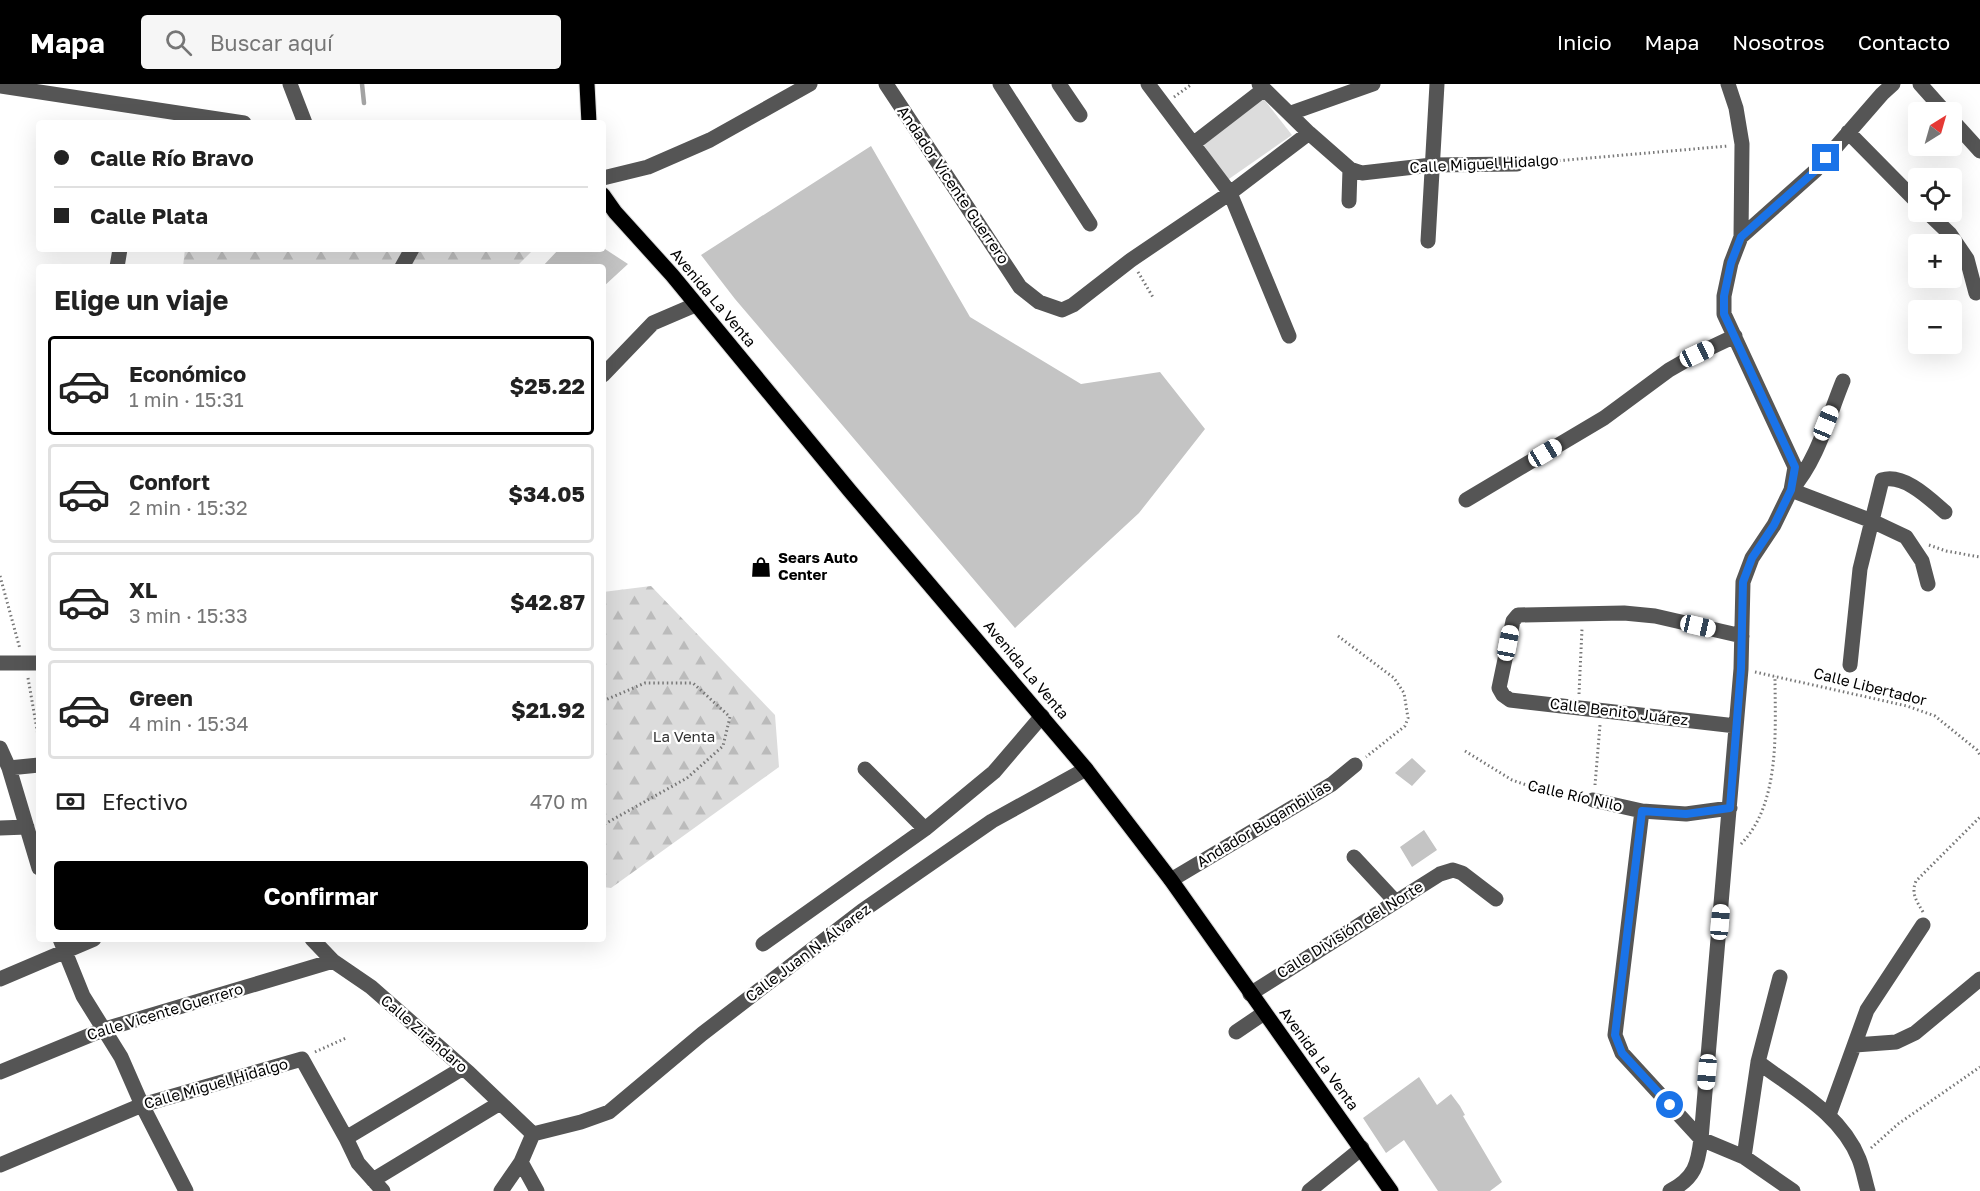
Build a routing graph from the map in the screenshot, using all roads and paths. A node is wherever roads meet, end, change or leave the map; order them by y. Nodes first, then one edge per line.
1 (290, 84) edge
2 (587, 84) edge
3 (810, 84) edge
4 (886, 84) edge
5 (1000, 84) edge
6 (1059, 84) edge
7 (1148, 84) edge
8 (1373, 84) edge
9 (1437, 84) edge
10 (1728, 84) edge
11 (1893, 84) edge
12 (1920, 84) edge
13 (0, 86) edge
14 (1261, 87) edge
15 (1936, 102) edge
16 (1291, 113) junction
17 (1080, 115) dead end
18 (148, 116) edge
19 (203, 120) edge
20 (304, 120) edge
21 (589, 120) edge
22 (1962, 131) edge
23 (1848, 132) junction
24 (1309, 133) junction
25 (1193, 144) junction
26 (1742, 144) junction
27 (1980, 151) edge
28 (1517, 164) joint
29 (1432, 165) junction
30 (1350, 169) junction
31 (606, 177) edge
32 (1908, 192) edge
33 (1230, 193) junction
34 (606, 199) edge
35 (1349, 201) dead end
36 (1938, 222) edge
37 (1090, 224) dead end
38 (1741, 237) junction
39 (1428, 241) dead end
40 (1131, 260) junction
41 (1976, 293) dead end
42 (1154, 299) dead end
43 (695, 305) junction
44 (1289, 336) dead end
45 (1735, 336) junction
46 (606, 372) edge
47 (1843, 381) dead end
48 (1791, 490) junction
49 (1466, 500) dead end
50 (1945, 512) dead end
51 (1872, 521) junction
52 (1906, 537) junction
53 (1980, 556) edge
54 (0, 576) edge
55 (1928, 584) dead end
56 (1583, 612) junction
57 (1338, 636) dead end
58 (1742, 636) junction
59 (0, 663) edge
60 (32, 663) edge
61 (1850, 665) dead end
62 (1741, 669) junction
63 (1775, 676) junction
64 (606, 700) edge
65 (1578, 707) junction
66 (36, 708) edge
67 (1602, 711) junction
68 (1042, 716) junction
69 (1736, 726) junction
70 (0, 748) edge
71 (1465, 751) dead end
72 (1980, 755) edge
73 (36, 765) edge
74 (1355, 765) joint
75 (9, 768) junction
76 (865, 769) dead end
77 (1086, 769) junction
78 (1593, 800) junction
79 (1730, 808) junction
80 (1642, 811) junction
81 (1980, 817) edge
82 (606, 823) edge
83 (27, 826) junction
84 (0, 828) edge
85 (925, 829) junction
86 (1354, 857) dead end
87 (36, 858) edge
88 (1726, 860) junction
89 (1171, 880) junction
90 (1496, 899) dead end
91 (1395, 901) junction
92 (1923, 925) joint
93 (78, 942) edge
94 (315, 942) edge
95 (763, 944) dead end
96 (63, 945) edge
97 (333, 961) junction
98 (1780, 977) dead end
99 (1980, 979) edge
100 (0, 980) edge
101 (1250, 994) junction
102 (1264, 1013) junction
103 (105, 1029) junction
104 (1236, 1032) dead end
105 (346, 1038) dead end
106 (1856, 1045) junction
107 (302, 1059) junction
108 (1758, 1062) junction
109 (1980, 1066) edge
110 (463, 1068) junction
111 (0, 1072) edge
112 (500, 1103) junction
113 (142, 1105) junction
114 (1829, 1115) junction
115 (533, 1134) junction
116 (346, 1138) junction
117 (1701, 1139) junction
118 (1362, 1148) junction
119 (1744, 1156) junction
120 (1859, 1159) junction
121 (520, 1162) junction
122 (0, 1165) edge
123 (378, 1186) edge
124 (180, 1189) edge
125 (501, 1191) edge
126 (537, 1191) edge
127 (1309, 1191) edge
128 (1391, 1191) edge
129 (1670, 1191) edge
130 (1793, 1191) edge
131 (1868, 1191) edge

1 - 20 street
2 - 21 main road
3 - 31 street
4 - 40 street, Andador Vicente Guerrero
5 - 37 street
6 - 17 street
7 - 25 street
8 - 16 street
9 - 29 street
10 - 26 street
11 - 23 street
12 - 15 street
13 - 18 street
14 - 16 street
14 - 25 street
16 - 24 street
18 - 19 street
22 - 27 street
23 - 32 street
23 - 38 street
24 - 30 street
24 - 33 street
25 - 33 street
26 - 28 path, Calle Miguel Hidalgo
26 - 38 street
28 - 29 street, Calle Miguel Hidalgo
29 - 30 street, Calle Miguel Hidalgo
29 - 39 street
30 - 35 street
33 - 40 street
33 - 44 street
34 - 43 main road, Avenida La Venta
36 - 41 street
38 - 45 street
40 - 42 path
43 - 46 street
43 - 68 main road, Avenida La Venta
45 - 48 street
45 - 49 street
47 - 48 street
48 - 51 street
48 - 58 street
50 - 51 street
51 - 52 street
51 - 61 street
52 - 53 path
52 - 55 street
54 - 60 path
56 - 58 street
56 - 65 path
56 - 65 street, Calle Benito Juárez
57 - 74 path
58 - 62 street
59 - 60 street
60 - 66 path
62 - 63 path, Calle Libertador
62 - 69 street
63 - 72 path, Calle Libertador
63 - 88 path
64 - 82 path
65 - 67 street, Calle Benito Juárez
67 - 69 street, Calle Benito Juárez
67 - 78 path
68 - 77 main road, Avenida La Venta
68 - 85 street
69 - 79 street
70 - 75 street
71 - 78 path, Calle Río Nilo
73 - 75 street
74 - 89 street, Andador Bugambilias
75 - 83 street
76 - 85 street
77 - 89 main road, Avenida La Venta
77 - 115 street, Calle Juan N. Álvarez
78 - 80 street, Calle Río Nilo
79 - 80 street, Calle Río Nilo
79 - 88 street
80 - 117 street
81 - 92 path
83 - 84 street
83 - 87 street
85 - 95 street
86 - 91 street
88 - 117 street
89 - 101 main road, Avenida La Venta
90 - 91 street, Calle División del Norte
91 - 101 street, Calle División del Norte
92 - 106 street
93 - 96 street
94 - 97 street, Calle Zirándaro
96 - 100 street
96 - 103 street
97 - 103 street, Calle Vicente Guerrero
97 - 110 street, Calle Zirándaro
98 - 108 street
99 - 106 street
101 - 102 main road, Avenida La Venta
102 - 104 street
102 - 118 main road, Avenida La Venta
103 - 111 street, Calle Vicente Guerrero
103 - 113 street
105 - 107 path
106 - 114 street
107 - 113 street, Calle Miguel Hidalgo
107 - 116 street, Calle Miguel Hidalgo
108 - 114 street
108 - 119 street
109 - 120 path
110 - 112 street, Calle Zirándaro
110 - 116 street
112 - 115 street, Calle Zirándaro
112 - 123 street
113 - 122 street, Calle Miguel Hidalgo
113 - 124 street
114 - 120 street
115 - 121 street
116 - 123 street, Calle Miguel Hidalgo
117 - 119 street
117 - 129 street
118 - 127 street
118 - 128 main road, Avenida La Venta
119 - 130 street
120 - 131 street
121 - 125 street
121 - 126 street

